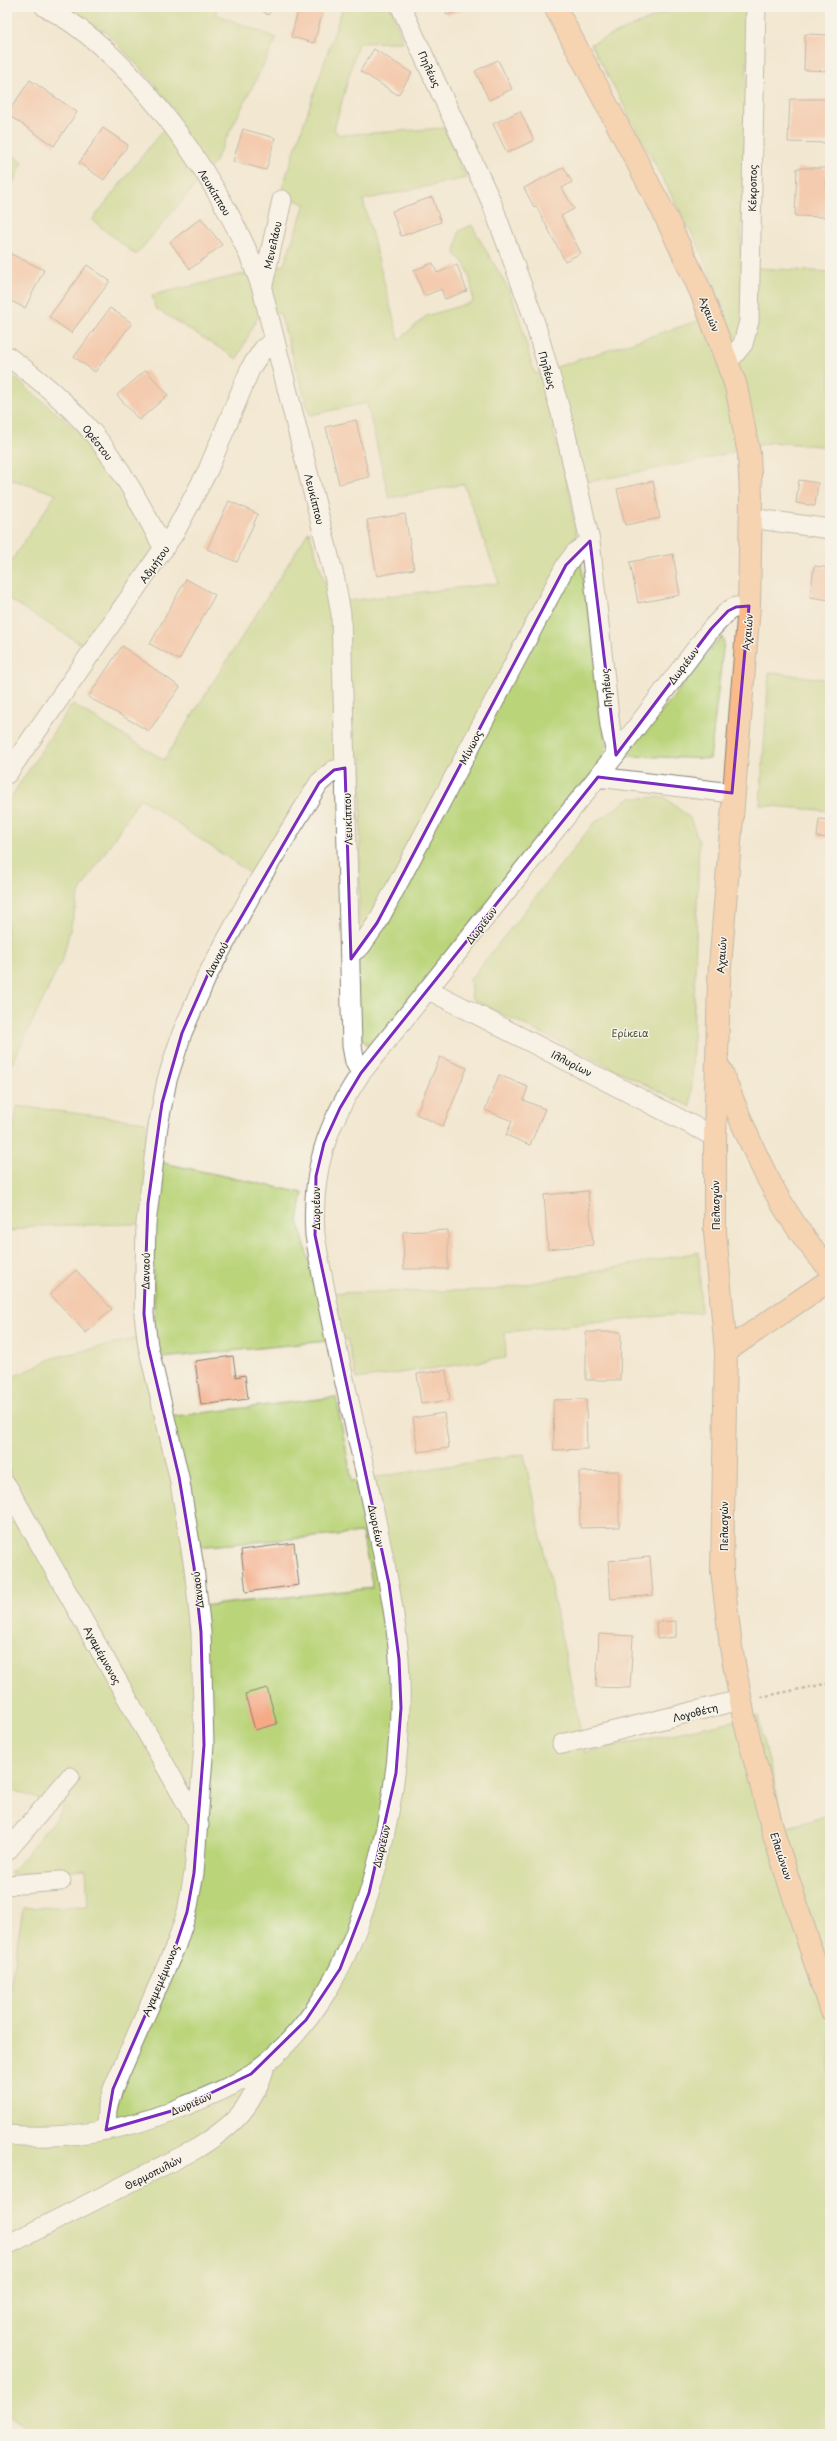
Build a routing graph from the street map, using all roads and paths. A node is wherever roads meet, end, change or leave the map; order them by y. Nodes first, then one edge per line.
1 (44, 7) edge
2 (401, 7) edge
3 (555, 7) edge
4 (756, 7) edge
5 (282, 200) dead end
6 (262, 289) junction
7 (275, 341) junction
8 (7, 356) edge
9 (728, 362) junction
10 (751, 518) junction
11 (830, 530) edge
12 (590, 541) junction
13 (164, 549) junction
14 (749, 606) junction
15 (616, 754) junction
16 (346, 768) junction
17 (7, 774) edge
18 (598, 777) junction
19 (732, 793) junction
20 (350, 954) junction
21 (429, 990) junction
22 (717, 1060) junction
23 (361, 1073) junction
24 (714, 1137) junction
25 (830, 1269) edge
26 (830, 1280) edge
27 (726, 1350) junction
28 (7, 1486) edge
29 (830, 1683) edge
30 (740, 1700) junction
31 (562, 1744) dead end
32 (70, 1777) dead end
33 (199, 1825) junction
34 (7, 1851) edge
35 (61, 1881) dead end
36 (7, 1885) edge
37 (830, 2009) edge
38 (266, 2063) junction
39 (106, 2130) junction
40 (7, 2135) edge
41 (7, 2245) edge

1 - 6 street, Λευκίππου
2 - 12 street, Πηλέως
3 - 9 main road, Αχαιών
4 - 9 street, Κέκροπος
5 - 6 street, Μενελάου
6 - 7 street, Λευκίππου
7 - 13 street, Αδμήτου
7 - 16 street, Λευκίππου
8 - 13 street, Ορέστου
9 - 10 main road, Αχαιών
10 - 11 street
10 - 14 main road, Αχαιών
12 - 15 street, Πηλέως
12 - 20 street, Μίνωος
13 - 17 street, Αδμήτου
14 - 15 street, Δωριέων
14 - 19 main road, Αχαιών
15 - 18 street, Δωριέων
16 - 20 street, Λευκίππου
16 - 33 street, Δαναού
18 - 19 street
18 - 21 street, Δωριέων
19 - 22 main road, Αχαιών
20 - 23 street, Λευκίππου
21 - 23 street, Δωριέων
21 - 24 street, Ιλλυρίων
22 - 24 main road, Πελασγών
22 - 25 main road, Αχαιών
23 - 38 street, Δωριέων
24 - 27 main road, Πελασγών
26 - 27 main road
27 - 30 main road, Πελασγών
28 - 33 street, Αγαμέμνονος
29 - 30 path
30 - 31 street, Λογοθέτη
30 - 37 main road, Ελαιώνων
32 - 34 street
33 - 39 street, Αγαμεμέμνονος
35 - 36 street
38 - 39 street, Δωριέων
38 - 41 street, Θερμοπυλών
39 - 40 street, Δωριέων

